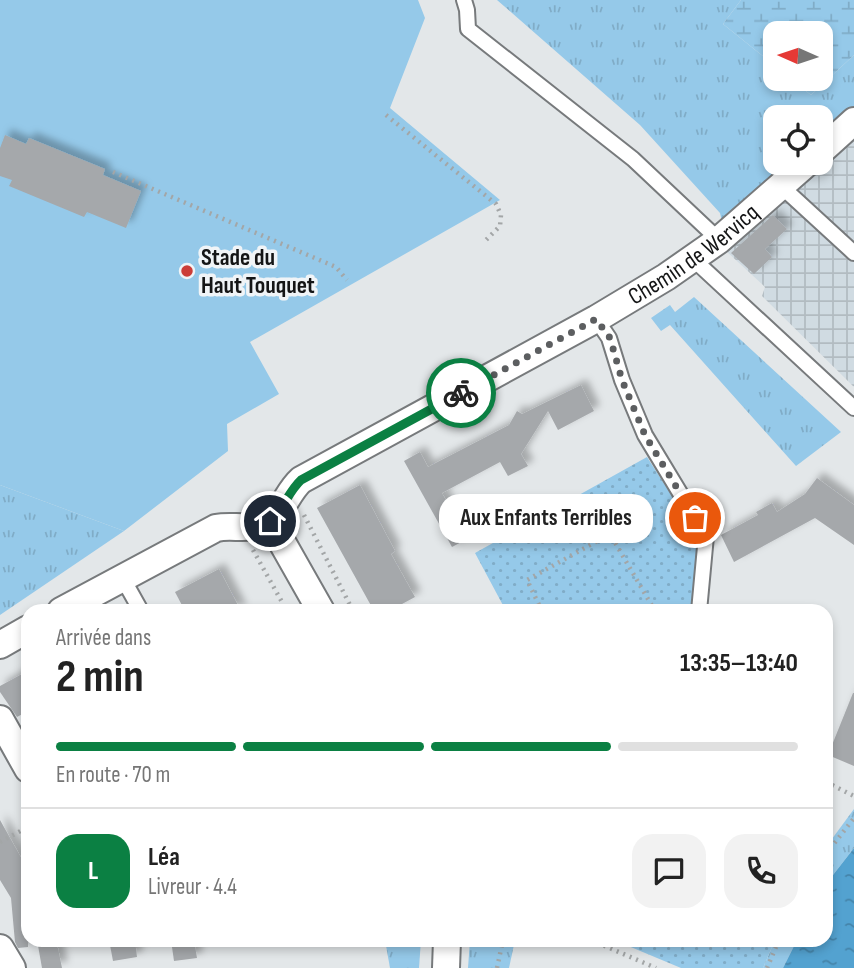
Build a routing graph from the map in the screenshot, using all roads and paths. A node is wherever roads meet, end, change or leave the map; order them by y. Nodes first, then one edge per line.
1 (464, 0) edge
2 (386, 115) dead end
3 (854, 121) edge
4 (833, 140) edge
5 (113, 172) dead end
6 (793, 175) edge
7 (781, 186) junction
8 (486, 240) dead end
9 (719, 240) junction
10 (854, 253) edge
11 (692, 258) junction
12 (347, 281) dead end
13 (596, 319) junction
14 (854, 408) edge
15 (300, 509) dead end
16 (262, 524) junction
17 (122, 577) junction
18 (74, 604) edge
19 (137, 604) edge
20 (282, 604) edge
21 (316, 604) edge
22 (349, 604) edge
23 (539, 604) edge
24 (651, 604) edge
25 (700, 604) edge
26 (21, 633) edge
27 (0, 645) edge
28 (0, 719) edge
29 (21, 756) edge
30 (833, 786) edge
31 (854, 796) edge
32 (854, 818) edge
33 (21, 831) edge
34 (0, 842) edge
35 (833, 845) edge
36 (447, 947) edge
37 (502, 947) edge
38 (607, 947) edge
39 (776, 947) edge
40 (0, 948) edge
41 (12, 968) edge
42 (446, 968) edge
43 (497, 968) edge
44 (656, 968) edge
45 (767, 968) edge

1 - 9 lane
2 - 8 path
3 - 4 street
5 - 12 path
6 - 7 street, Chemin de Wervicq
7 - 9 street, Chemin de Wervicq
7 - 10 lane
9 - 11 street, Chemin de Wervicq
11 - 13 street, Chemin de Wervicq
11 - 14 lane
13 - 16 street, Chemin de Wervicq
13 - 25 lane
15 - 22 path
16 - 17 street
16 - 20 path
16 - 21 street
17 - 18 street
17 - 19 lane
23 - 24 path
26 - 27 street
28 - 29 street
30 - 31 path
32 - 35 path
33 - 34 path
36 - 42 street
37 - 43 path
38 - 44 path
39 - 45 path
40 - 41 street

